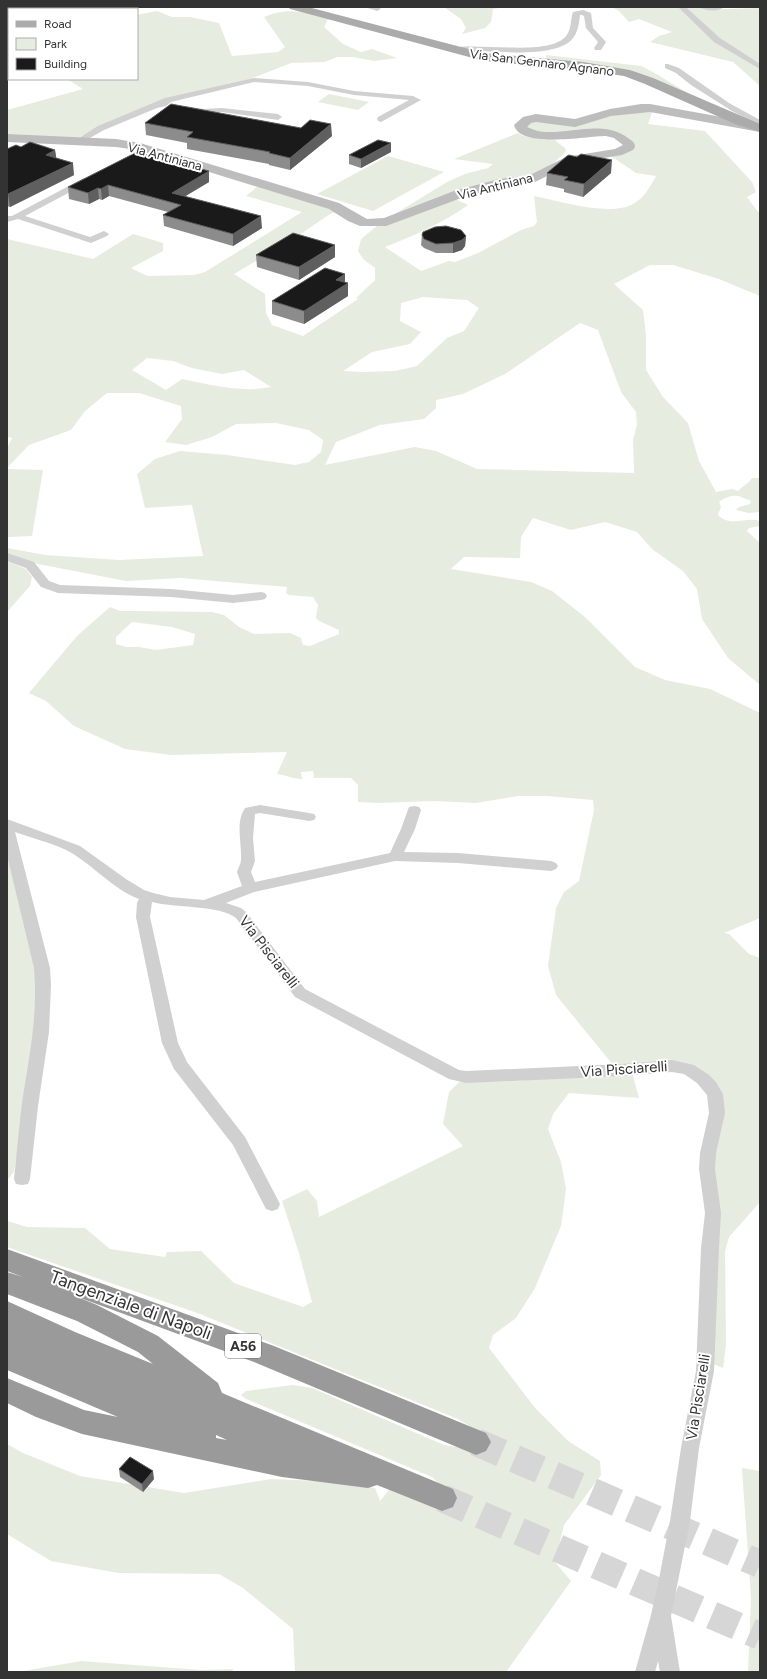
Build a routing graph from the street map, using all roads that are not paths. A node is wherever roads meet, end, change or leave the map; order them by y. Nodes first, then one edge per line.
1 (294, 7) edge
2 (682, 7) edge
3 (703, 7) edge
4 (720, 7) edge
5 (598, 48) dead end
6 (455, 50) junction
7 (668, 66) dead end
8 (760, 67) edge
9 (154, 106) junction
10 (278, 117) dead end
11 (381, 119) dead end
12 (760, 124) edge
13 (760, 128) edge
14 (7, 138) edge
15 (78, 141) junction
16 (94, 176) edge
17 (18, 216) junction
18 (7, 219) edge
19 (104, 234) dead end
20 (7, 557) edge
21 (261, 596) dead end
22 (414, 810) dead end
23 (309, 817) dead end
24 (7, 823) edge
25 (7, 826) edge
26 (395, 856) junction
27 (551, 866) dead end
28 (250, 888) junction
29 (147, 897) junction
30 (200, 905) junction
31 (22, 1178) dead end
32 (272, 1204) dead end
33 (7, 1260) edge
34 (7, 1283) edge
35 (7, 1293) edge
36 (7, 1302) edge
37 (7, 1312) edge
38 (7, 1323) edge
39 (7, 1336) edge
40 (7, 1346) edge
41 (7, 1357) edge
42 (7, 1368) edge
43 (182, 1371) junction
44 (7, 1378) edge
45 (7, 1390) edge
46 (7, 1401) edge
47 (226, 1407) junction
48 (142, 1436) junction
49 (476, 1442) tunnel mouth
50 (182, 1444) junction
51 (227, 1453) junction
52 (264, 1460) junction
53 (302, 1467) junction
54 (333, 1471) junction
55 (363, 1475) junction
56 (397, 1479) junction
57 (442, 1498) tunnel mouth
58 (662, 1615) junction
59 (645, 1672) edge
60 (670, 1672) edge

1 - 6 main road, Via San Gennaro Agnano
2 - 8 street
3 - 4 street
5 - 6 street
6 - 13 main road, Via San Gennaro Agnano
7 - 12 street
9 - 10 street, Via Antiniana
9 - 11 street, Via Antiniana
9 - 15 street, Via Antiniana
13 - 15 street, Via Antiniana
14 - 15 street, Via Antiniana
16 - 17 street
17 - 18 street
17 - 19 street
20 - 21 street
22 - 26 street
23 - 28 street
24 - 29 street, Via Pisciarelli
25 - 31 street
26 - 27 street, Via Pisciarelli
26 - 28 street, Via Pisciarelli
28 - 30 street, Via Pisciarelli
29 - 30 street, Via Pisciarelli
29 - 32 street
30 - 58 street, Via Pisciarelli
33 - 49 highway, Tangenziale di Napoli / A56
34 - 43 highway
35 - 43 highway
36 - 47 highway
37 - 47 highway
38 - 55 highway
39 - 54 highway
40 - 53 highway
41 - 52 highway
42 - 51 highway
43 - 47 highway
44 - 50 highway
45 - 48 highway
46 - 48 highway
47 - 56 highway
48 - 50 highway
50 - 51 highway
51 - 52 highway
52 - 53 highway
53 - 54 highway
54 - 55 highway
55 - 56 highway
56 - 57 highway
58 - 59 street
58 - 60 street

